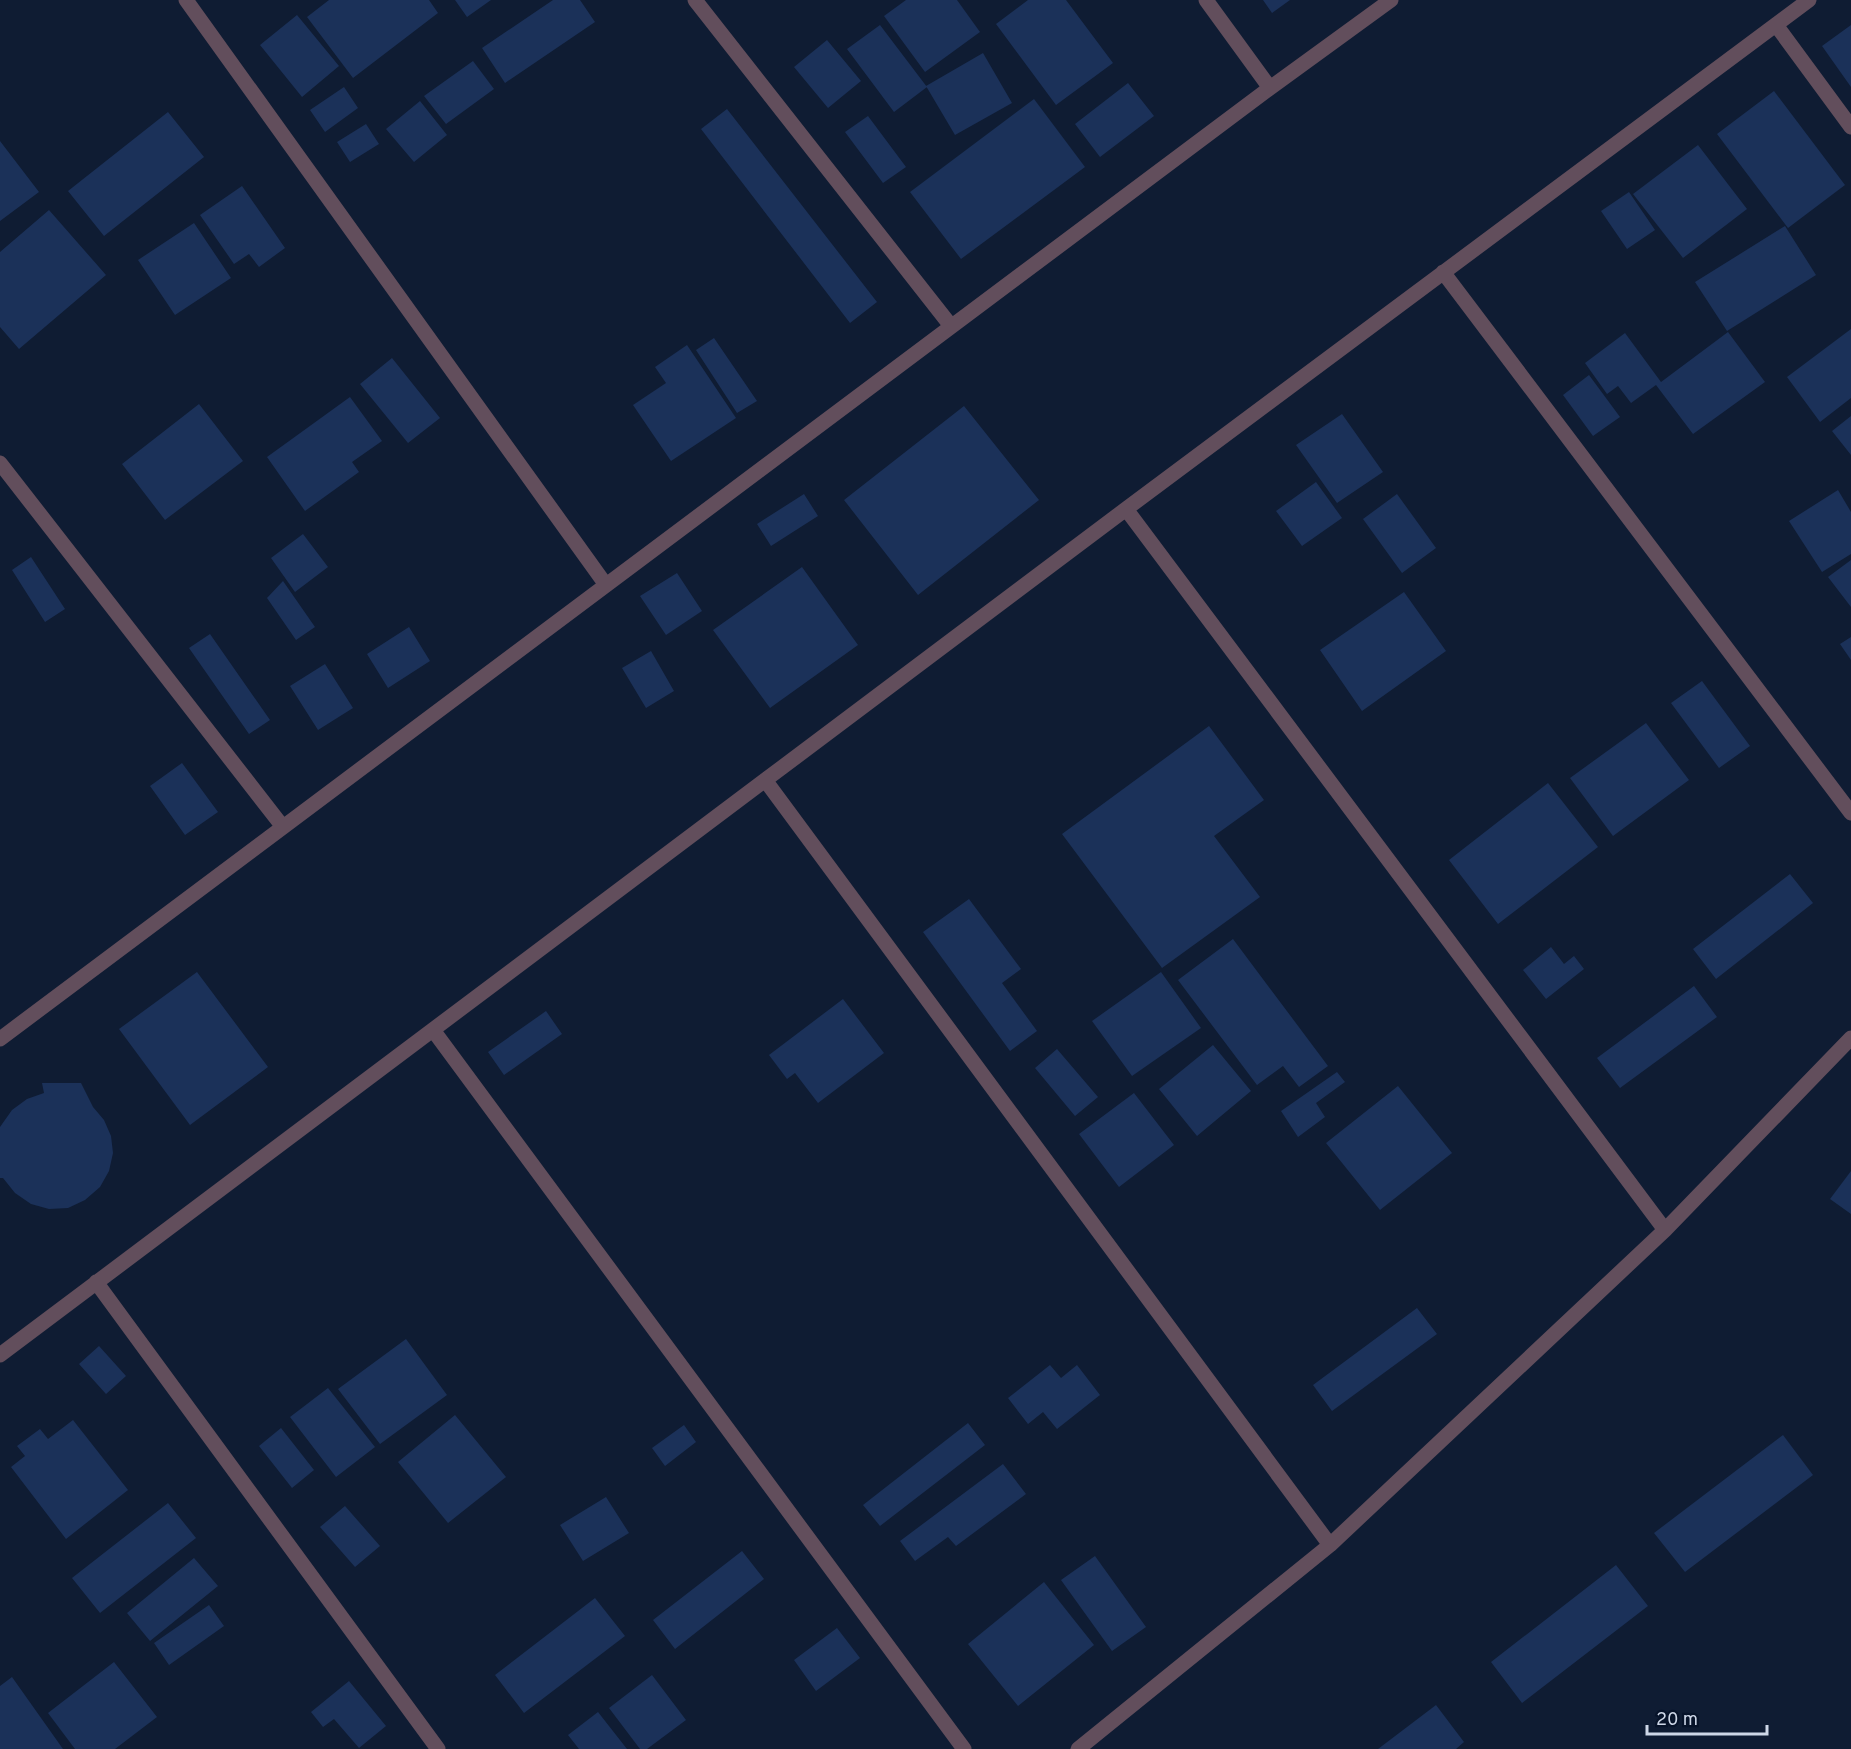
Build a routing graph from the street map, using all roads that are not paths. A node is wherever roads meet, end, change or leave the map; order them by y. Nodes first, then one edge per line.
1 (186, 0) edge
2 (695, 0) edge
3 (1206, 0) edge
4 (1391, 0) edge
5 (1809, 0) edge
6 (1776, 25) junction
7 (1270, 88) junction
8 (1851, 127) edge
9 (1443, 272) junction
10 (951, 326) junction
11 (0, 463) edge
12 (1126, 509) junction
13 (606, 585) junction
14 (765, 780) junction
15 (1851, 813) edge
16 (283, 827) junction
17 (433, 1030) junction
18 (1851, 1038) edge
19 (0, 1039) edge
20 (1665, 1230) junction
21 (96, 1282) junction
22 (0, 1355) edge
23 (1330, 1545) junction
24 (438, 1749) edge
25 (964, 1749) edge
26 (1078, 1749) edge

1 - 13 street
2 - 10 street
3 - 7 street
4 - 7 street
5 - 6 street
6 - 8 street
6 - 9 street
7 - 10 street
9 - 12 street
9 - 15 street
10 - 13 street
11 - 16 street
12 - 14 street
12 - 20 street
13 - 16 street
14 - 17 street
14 - 23 street
16 - 19 street
17 - 21 street
17 - 25 street
18 - 20 street
20 - 23 street
21 - 22 street
21 - 24 street
23 - 26 street

